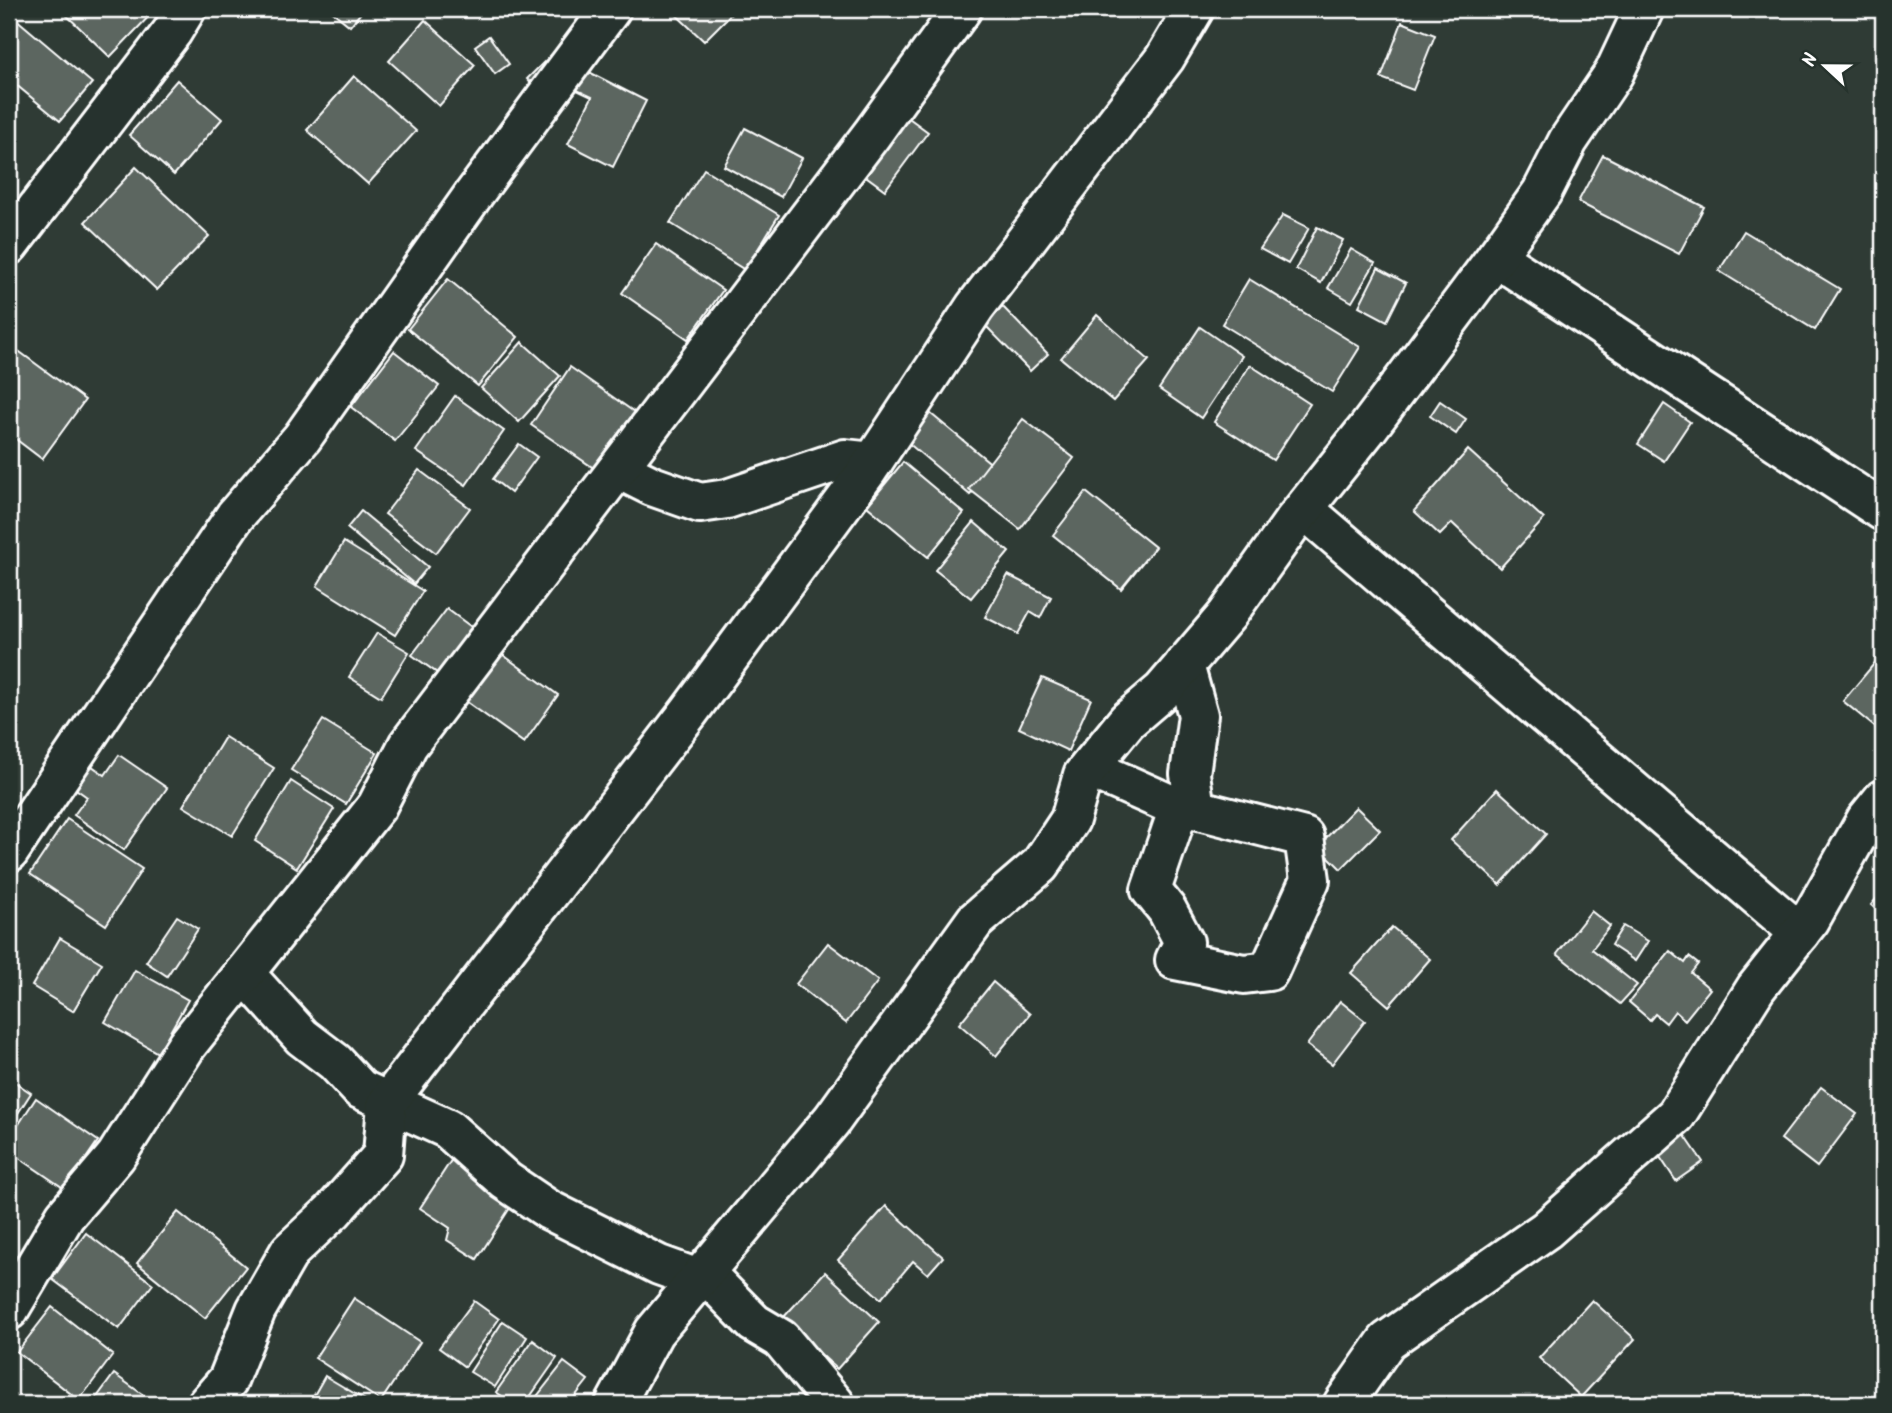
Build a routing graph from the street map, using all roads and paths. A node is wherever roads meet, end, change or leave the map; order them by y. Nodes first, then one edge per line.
1 (186, 9) edge
2 (611, 9) edge
3 (962, 9) edge
4 (1194, 9) edge
5 (1644, 9) edge
6 (9, 246) edge
7 (1496, 257) junction
8 (873, 462) junction
9 (618, 469) junction
10 (1305, 510) junction
11 (1883, 511) edge
12 (1184, 665) junction
13 (1089, 768) junction
14 (1883, 799) edge
15 (9, 852) edge
16 (1800, 933) junction
17 (244, 973) junction
18 (387, 1103) junction
19 (701, 1275) junction
20 (9, 1310) edge
21 (207, 1404) edge
22 (615, 1404) edge
23 (835, 1404) edge
24 (1343, 1404) edge

1 - 6 street
2 - 15 street
3 - 9 street
4 - 8 street
5 - 7 street
7 - 10 street
7 - 11 street
8 - 9 street
8 - 18 street
9 - 17 street
10 - 12 street
10 - 16 street
12 - 13 street
12 - 13 street
13 - 19 street
14 - 16 street
16 - 24 street
17 - 18 street
17 - 20 street
18 - 19 street
18 - 21 street
19 - 22 street
19 - 23 street

